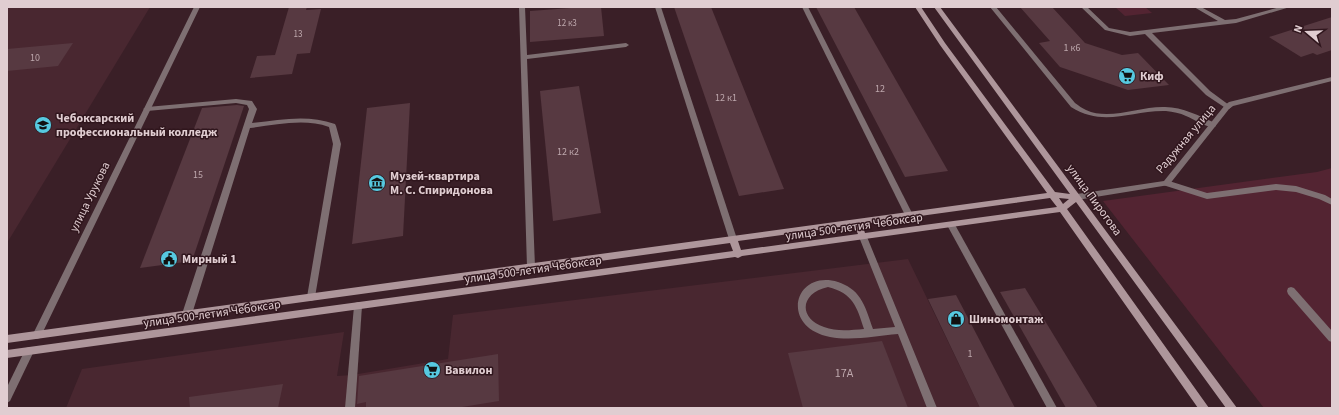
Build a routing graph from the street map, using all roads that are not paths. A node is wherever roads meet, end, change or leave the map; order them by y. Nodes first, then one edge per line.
1 (197, 7) edge
2 (522, 7) edge
3 (658, 7) edge
4 (805, 7) edge
5 (918, 7) edge
6 (937, 7) edge
7 (993, 7) edge
8 (1084, 7) edge
9 (1197, 7) edge
10 (1287, 7) edge
11 (1225, 23) junction
12 (1147, 32) junction
13 (626, 45) dead end
14 (523, 57) junction
15 (1332, 78) edge
16 (1227, 107) junction
17 (147, 109) junction
18 (1212, 125) junction
19 (248, 126) junction
20 (1166, 183) junction
21 (1052, 195) junction
22 (1077, 197) junction
23 (1332, 202) edge
24 (1062, 209) junction
25 (908, 215) junction
26 (857, 222) junction
27 (951, 226) junction
28 (863, 237) junction
29 (732, 240) junction
30 (738, 254) junction
31 (531, 267) junction
32 (532, 282) junction
33 (360, 291) junction
34 (1291, 291) dead end
35 (311, 297) junction
36 (358, 306) junction
37 (308, 313) junction
38 (187, 314) junction
39 (900, 330) junction
40 (870, 333) junction
41 (37, 335) junction
42 (1332, 338) edge
43 (7, 339) edge
44 (29, 351) junction
45 (7, 354) edge
46 (7, 398) edge
47 (350, 408) edge
48 (932, 408) edge
49 (1052, 408) edge
50 (1204, 408) edge
51 (1232, 408) edge

1 - 17 street, улица Урукова
2 - 14 street
3 - 29 street
4 - 25 street
5 - 21 street
6 - 22 street, улица Пирогова
7 - 18 street
8 - 12 street
9 - 11 street
10 - 11 street
11 - 12 street
12 - 16 street
13 - 14 street
14 - 31 street
15 - 16 street, Радужная улица
16 - 18 street, Радужная улица
17 - 19 street
17 - 41 street, улица Урукова
18 - 20 street, Радужная улица
19 - 35 street
19 - 38 street
20 - 22 street, Радужная улица
20 - 23 street
21 - 22 street, улица 500-летия Чебоксар
21 - 24 street
21 - 25 street, улица 500-летия Чебоксар
22 - 24 street
22 - 51 street, улица Пирогова
24 - 27 street, улица 500-летия Чебоксар
24 - 50 street
25 - 26 street, улица 500-летия Чебоксар
26 - 28 street
26 - 29 street, улица 500-летия Чебоксар
27 - 28 street, улица 500-летия Чебоксар
27 - 49 street
28 - 30 street, улица 500-летия Чебоксар
28 - 39 street
29 - 30 street
29 - 31 street, улица 500-летия Чебоксар
30 - 32 street, улица 500-летия Чебоксар
31 - 32 street
31 - 33 street, улица 500-летия Чебоксар
32 - 36 street, улица 500-летия Чебоксар
33 - 35 street, улица 500-летия Чебоксар
33 - 36 street
34 - 42 street
35 - 37 street
35 - 38 street, улица 500-летия Чебоксар
36 - 37 street, улица 500-летия Чебоксар
36 - 47 street
37 - 44 street, улица 500-летия Чебоксар
38 - 41 street, улица 500-летия Чебоксар
39 - 40 street
39 - 48 street
40 - 40 street
41 - 43 street, улица 500-летия Чебоксар
41 - 44 street, улица Урукова
44 - 45 street, улица 500-летия Чебоксар
44 - 46 street, улица Урукова

